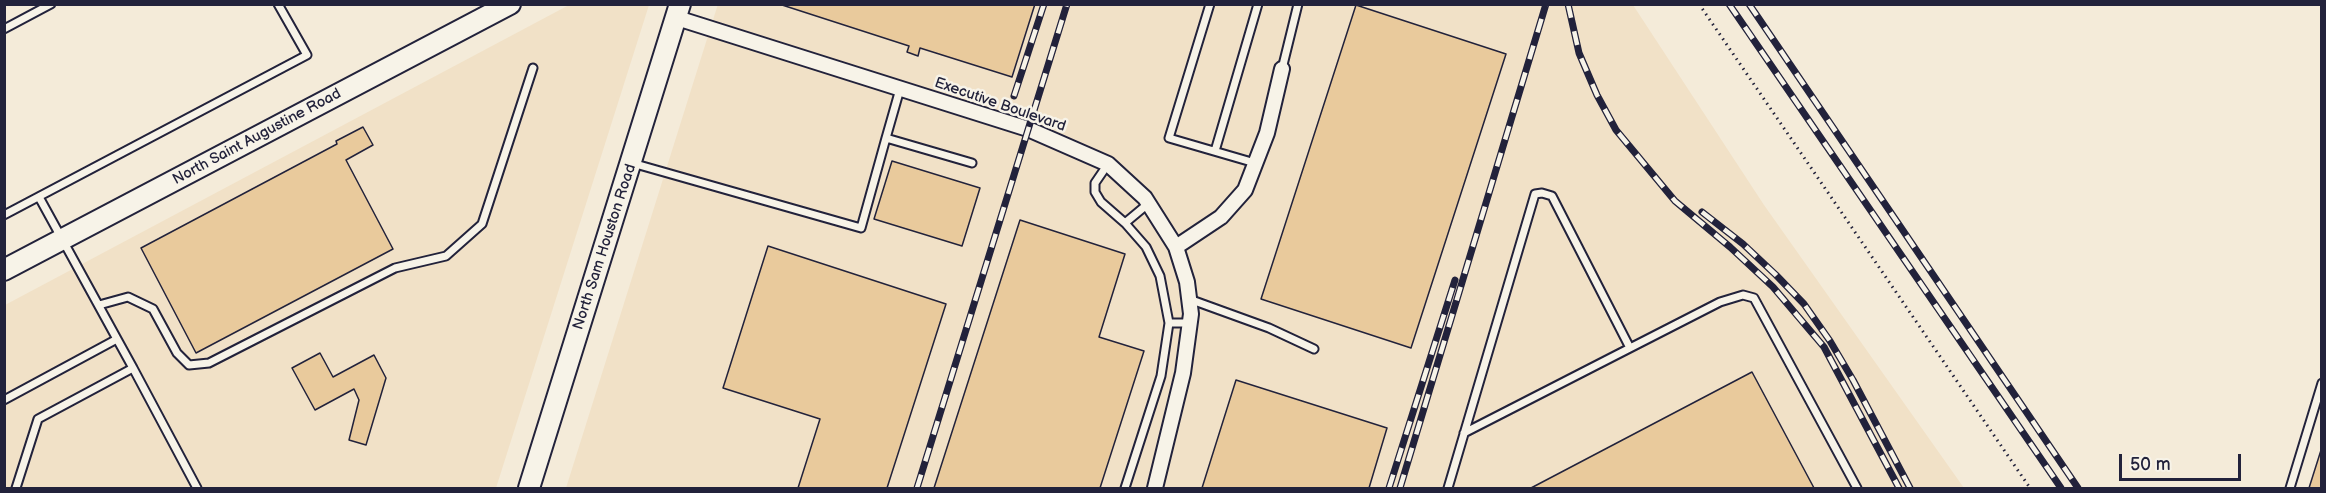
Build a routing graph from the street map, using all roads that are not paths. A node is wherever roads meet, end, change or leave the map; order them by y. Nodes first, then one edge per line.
1 (51, 4) edge
2 (278, 4) edge
3 (510, 4) edge
4 (1210, 4) edge
5 (1258, 4) edge
6 (1298, 4) edge
7 (679, 11) edge
8 (4, 29) edge
9 (533, 68) dead end
10 (1282, 69) joint
11 (900, 89) junction
12 (886, 138) junction
13 (1215, 151) junction
14 (632, 163) junction
15 (972, 163) dead end
16 (1256, 163) junction
17 (1108, 164) junction
18 (39, 197) junction
19 (1149, 203) junction
20 (4, 215) edge
21 (1125, 223) junction
22 (63, 240) junction
23 (1176, 247) junction
24 (4, 270) edge
25 (1189, 299) junction
26 (99, 305) junction
27 (1169, 323) junction
28 (1190, 323) junction
29 (117, 339) junction
30 (1630, 348) junction
31 (1314, 350) dead end
32 (133, 368) junction
33 (2322, 383) edge
34 (4, 400) edge
35 (1464, 433) junction
36 (16, 489) edge
37 (197, 489) edge
38 (529, 489) edge
39 (1125, 489) edge
40 (1155, 489) edge
41 (1448, 489) edge
42 (1857, 489) edge
43 (2290, 489) edge

1 - 8 lane
2 - 18 lane
3 - 22 street, North Saint Augustine Road
4 - 13 lane
5 - 13 lane
6 - 10 lane
7 - 11 street, Executive Boulevard
7 - 14 street, North Sam Houston Road
9 - 26 lane
10 - 16 street
11 - 12 lane
11 - 17 street, Executive Boulevard
12 - 14 lane
12 - 15 lane
13 - 16 lane
14 - 38 street, North Sam Houston Road
16 - 23 street
17 - 19 street, Executive Boulevard
17 - 21 lane
18 - 20 lane
18 - 22 lane
19 - 21 lane
19 - 23 street, Executive Boulevard
21 - 27 lane
22 - 24 street, North Saint Augustine Road
22 - 26 lane
23 - 25 street, Executive Boulevard
25 - 28 street, Executive Boulevard
25 - 31 lane
26 - 29 lane
27 - 28 lane
27 - 39 lane
28 - 40 street, Executive Boulevard
29 - 32 lane
29 - 34 lane
30 - 35 lane
30 - 35 lane
30 - 42 lane
32 - 36 lane
32 - 37 lane
33 - 43 lane
35 - 41 lane

